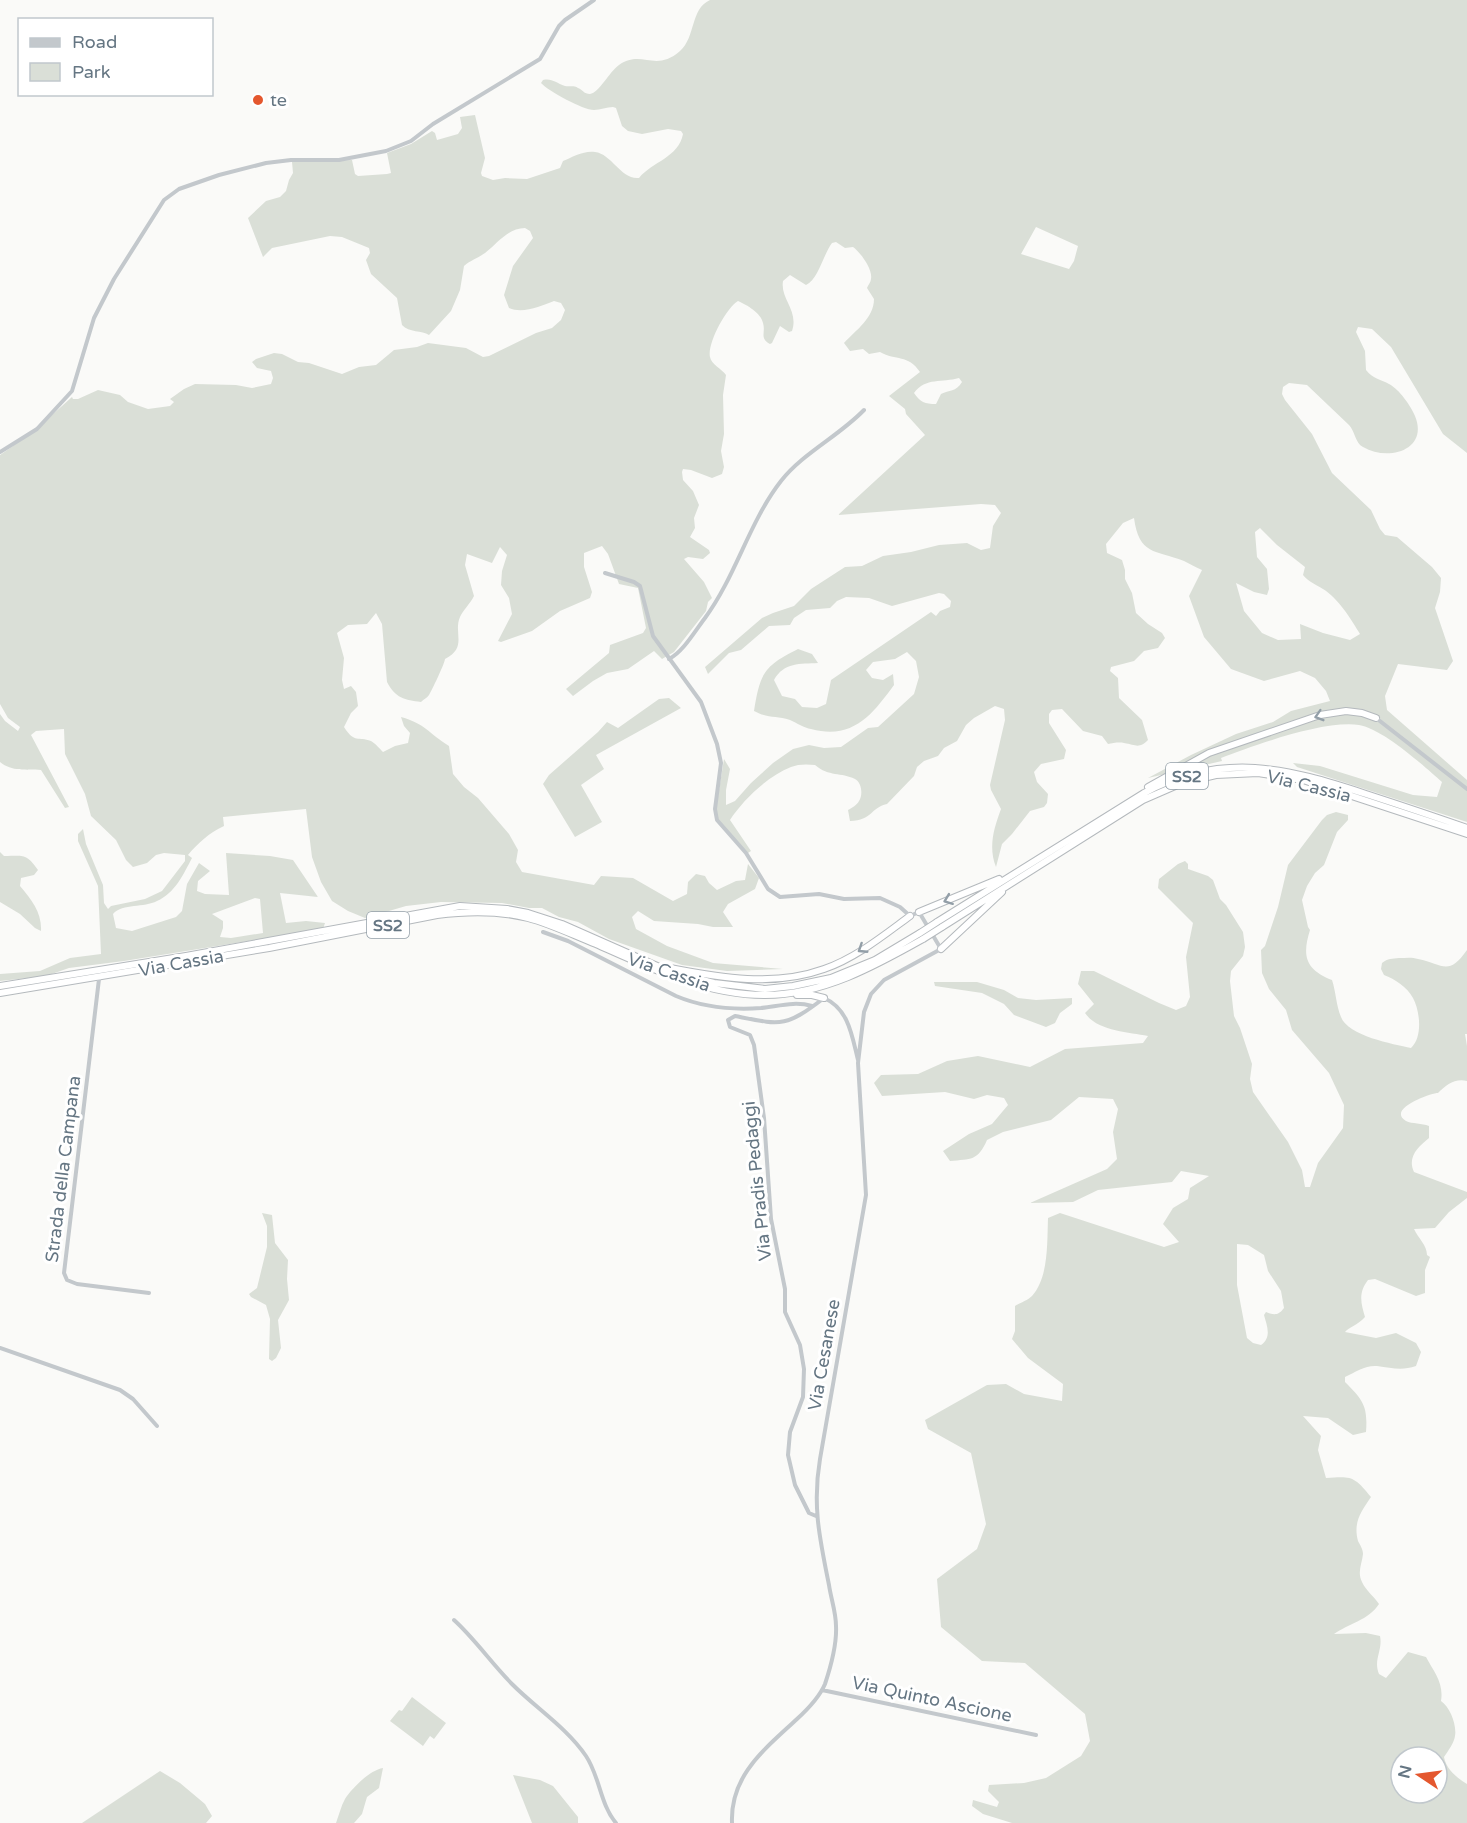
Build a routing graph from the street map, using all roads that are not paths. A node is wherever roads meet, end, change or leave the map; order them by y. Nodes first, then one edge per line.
1 (594, 0) edge
2 (864, 410) dead end
3 (0, 452) edge
4 (605, 573) dead end
5 (669, 659) junction
6 (1376, 718) joint
7 (1467, 789) edge
8 (1128, 802) junction
9 (1467, 828) edge
10 (1467, 834) edge
11 (1031, 869) junction
12 (1016, 872) junction
13 (919, 912) junction
14 (910, 916) junction
15 (939, 924) junction
16 (543, 932) dead end
17 (921, 936) junction
18 (941, 949) junction
19 (654, 965) junction
20 (143, 969) junction
21 (99, 979) junction
22 (71, 982) junction
23 (0, 986) edge
24 (0, 993) edge
25 (766, 995) junction
26 (824, 998) junction
27 (813, 1006) junction
28 (858, 1063) junction
29 (149, 1293) dead end
30 (0, 1348) edge
31 (157, 1426) dead end
32 (816, 1516) junction
33 (454, 1620) dead end
34 (822, 1690) junction
35 (1036, 1735) dead end
36 (616, 1823) edge
37 (732, 1823) edge

1 - 3 street
2 - 5 street
4 - 5 street
5 - 14 street
6 - 7 street
6 -> 8 highway
8 - 9 highway, Via Cassia / SS2
8 - 12 highway, Via Cassia / SS2
10 - 11 highway, Via Cassia / SS2
11 - 15 highway, Via Cassia / SS2
11 - 18 highway
12 -> 13 highway
12 - 15 highway, Via Cassia / SS2
13 - 14 street
13 - 18 street
14 -> 19 highway
15 - 17 highway, Via Cassia / SS2, bridge
16 - 27 street
17 - 19 highway, Via Cassia / SS2
17 - 25 highway, Via Cassia / SS2
18 - 28 street, Via Cesanese
19 - 23 highway, Via Cassia / SS2
20 - 21 street
20 - 22 highway, Via Cassia / SS2
20 - 25 highway, Via Cassia / SS2
21 - 22 street
21 - 29 street, Strada della Campana
22 - 24 highway, Via Cassia / SS2
25 - 26 highway
26 - 27 street, Via Pradis Pedaggi
26 - 28 street
27 - 32 street, Via Pradis Pedaggi
28 - 32 street, Via Cesanese
30 - 31 street
32 - 34 street, Via Cesanese
33 - 36 street
34 - 35 street, Via Quinto Ascione
34 - 37 street, Via Cesanese

